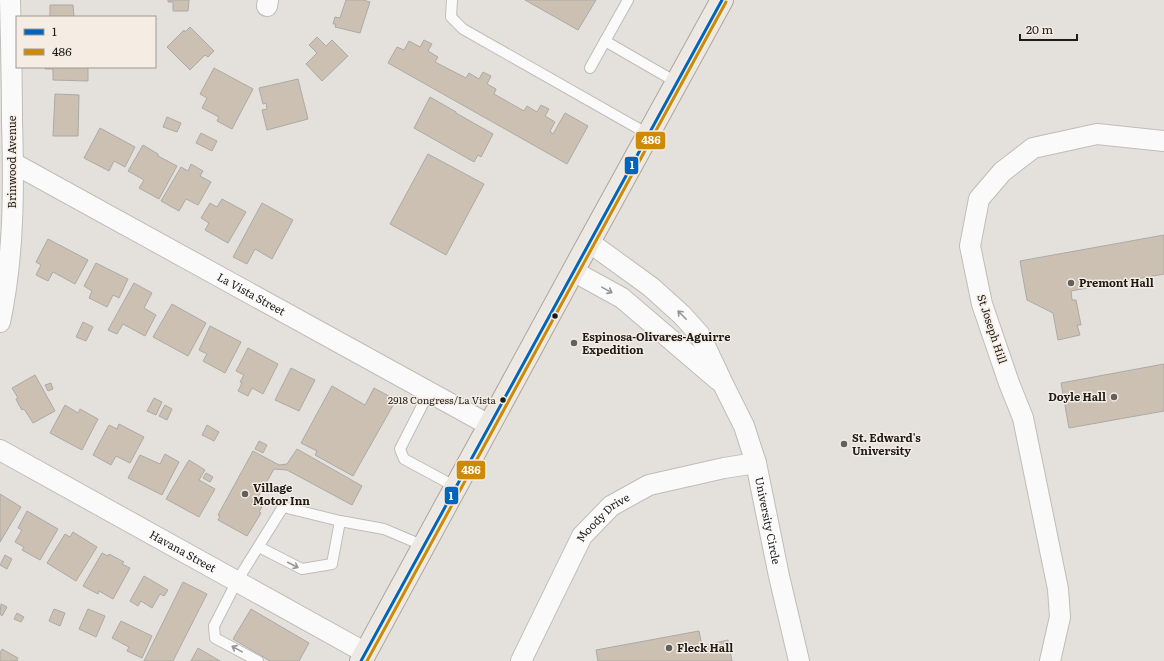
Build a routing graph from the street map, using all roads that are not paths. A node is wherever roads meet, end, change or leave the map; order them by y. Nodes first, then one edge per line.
1 (10, 0) edge
2 (452, 0) edge
3 (628, 0) edge
4 (722, 0) edge
5 (605, 40) junction
6 (590, 68) dead end
7 (676, 82) junction
8 (648, 134) junction
9 (1164, 141) edge
10 (13, 163) junction
11 (588, 242) junction
12 (573, 271) junction
13 (0, 322) edge
14 (723, 384) junction
15 (429, 392) junction
16 (490, 425) junction
17 (0, 450) edge
18 (756, 462) junction
19 (456, 487) junction
20 (340, 521) junction
21 (424, 546) junction
22 (259, 547) junction
23 (237, 581) junction
24 (363, 657) edge
25 (258, 661) edge
26 (522, 661) edge
27 (799, 661) edge
28 (1050, 661) edge

1 - 10 street, Brinwood Avenue
2 - 8 lane
3 - 5 lane
4 - 7 main road
5 - 6 lane
5 - 7 lane
7 - 8 main road
8 - 11 main road
9 - 28 street, St Joseph Hill
10 - 13 street, Brinwood Avenue
10 - 15 street, La Vista Street
11 - 12 main road
14 -> 11 street, University Circle
12 -> 14 street, University Circle
12 - 16 main road
14 - 18 street, University Circle
15 - 16 street, La Vista Street
15 - 19 lane
16 - 19 main road
17 - 23 street, Havana Street
18 - 26 street, Moody Drive
18 - 27 street, University Circle
19 - 21 main road
20 - 21 lane
20 - 22 lane
22 -> 20 lane
21 - 24 main road
22 - 23 lane
23 - 24 street, Havana Street
25 -> 23 lane

